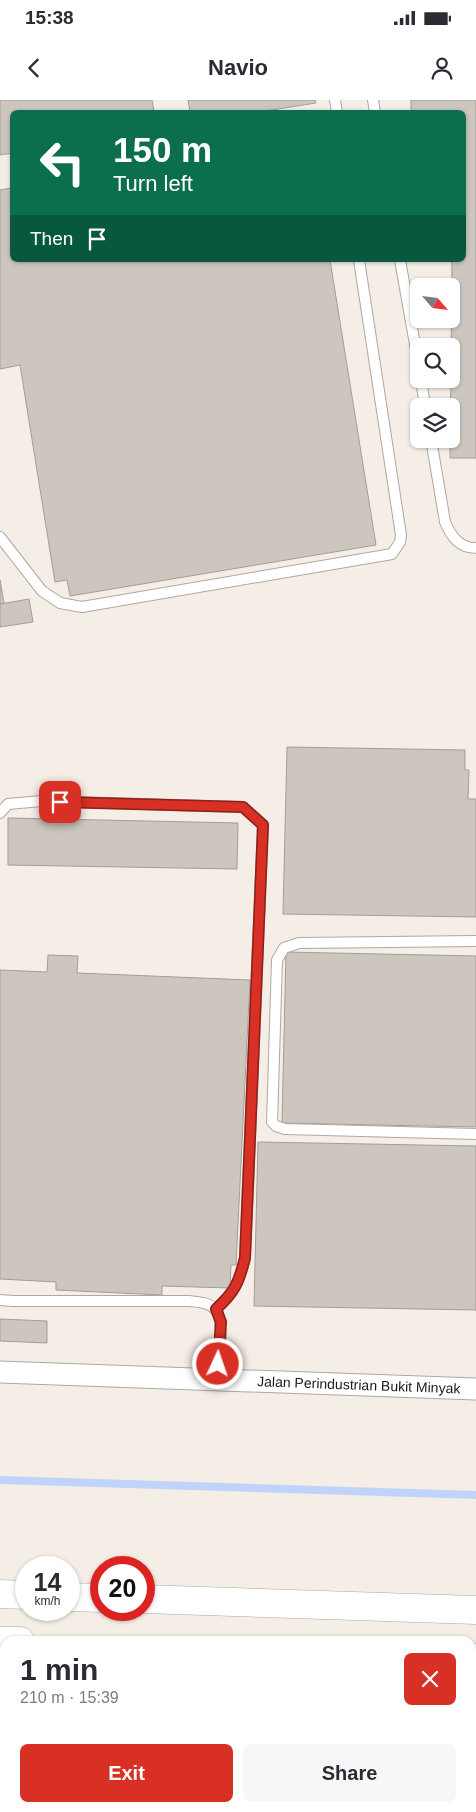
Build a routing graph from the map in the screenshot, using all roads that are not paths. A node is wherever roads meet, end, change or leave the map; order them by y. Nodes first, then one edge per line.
1 (359, 262) edge
2 (400, 262) edge
3 (414, 338) edge
4 (433, 448) edge
5 (0, 537) edge
6 (476, 548) edge
7 (0, 814) edge
8 (476, 941) edge
9 (476, 1134) edge
10 (0, 1300) edge
11 (216, 1309) junction
12 (0, 1372) edge
13 (217, 1380) junction
14 (476, 1390) edge
15 (0, 1594) edge
16 (15, 1595) edge
17 (155, 1599) edge
18 (476, 1610) edge

1 - 5 lane
2 - 3 lane
4 - 6 lane
7 - 11 lane
8 - 9 lane
10 - 11 lane
11 - 13 lane
12 - 13 street, Jalan Perindustrian Bukit Minyak
13 - 14 street, Jalan Perindustrian Bukit Minyak
15 - 16 main road
17 - 18 main road

